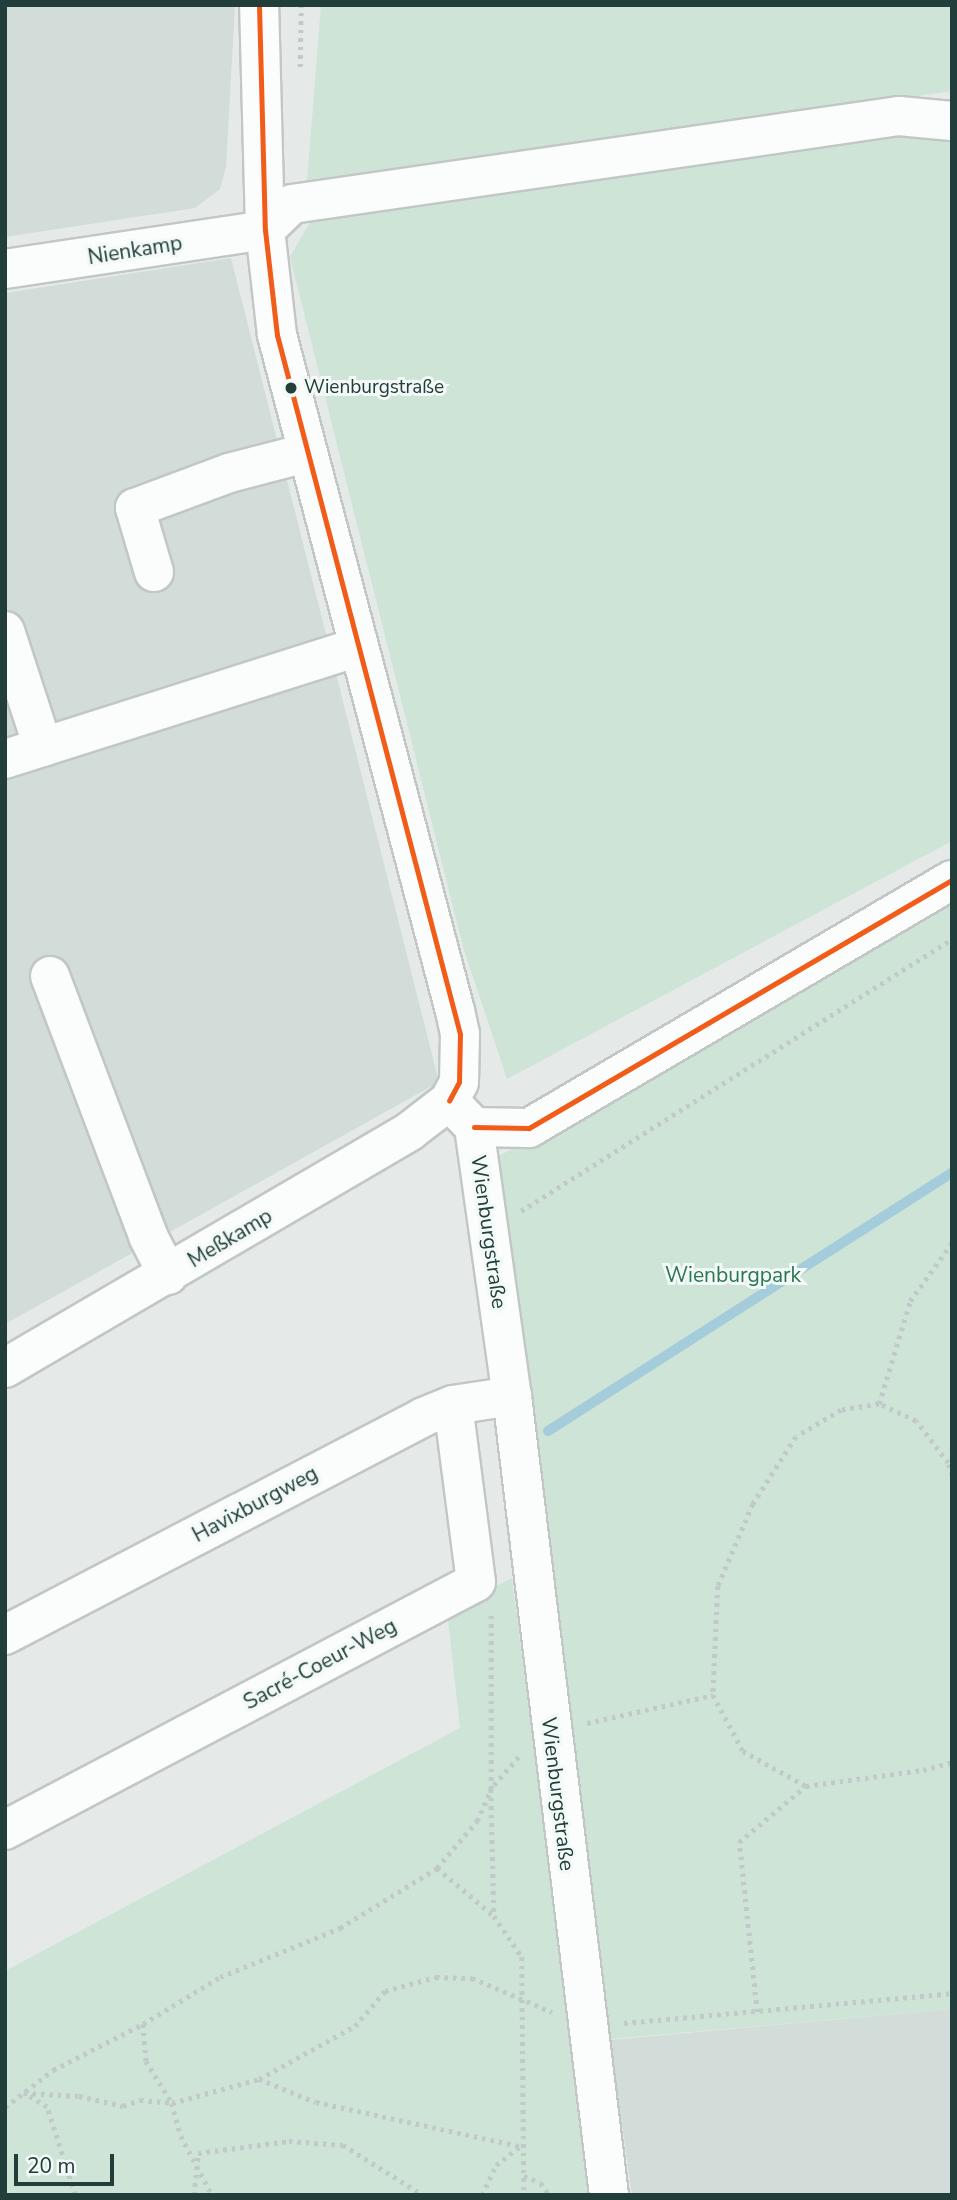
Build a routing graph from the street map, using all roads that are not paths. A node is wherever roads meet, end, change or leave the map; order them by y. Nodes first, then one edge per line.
1 (259, 5) edge
2 (952, 121) edge
3 (265, 230) junction
4 (5, 270) edge
5 (306, 453) junction
6 (154, 572) dead end
7 (5, 631) edge
8 (358, 647) junction
9 (43, 747) junction
10 (5, 759) edge
11 (952, 880) edge
12 (50, 975) dead end
13 (461, 1114) junction
14 (168, 1275) junction
15 (5, 1368) edge
16 (512, 1395) junction
17 (453, 1405) junction
18 (5, 1635) edge
19 (5, 1830) edge
20 (609, 2195) edge

1 - 3 street, Wienburgstraße
2 - 3 street
3 - 4 street, Nienkamp
3 - 5 street, Wienburgstraße
5 - 6 street
5 - 8 street, Wienburgstraße
7 - 9 street
8 - 9 street
8 - 13 street, Wienburgstraße
9 - 10 street
11 - 13 street
12 - 14 street
13 - 14 street, Meßkamp
13 - 16 street, Wienburgstraße
14 - 15 street, Meßkamp
16 - 17 street, Havixburgweg
16 - 20 street, Wienburgstraße
17 - 18 street, Havixburgweg
17 - 19 street, Sacré-Coeur-Weg

